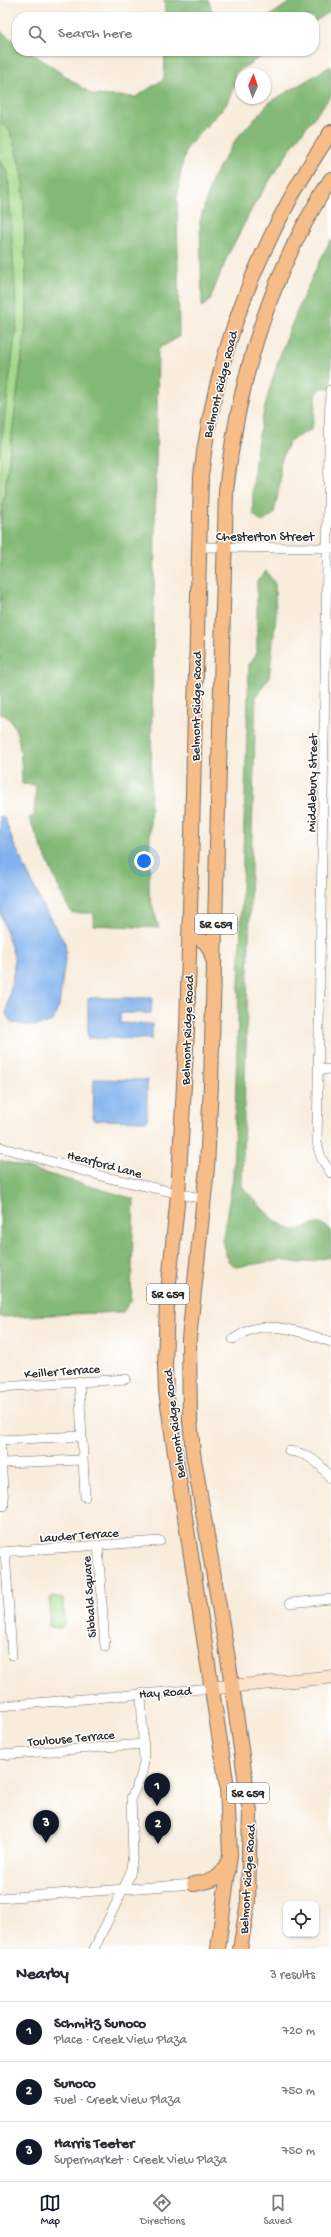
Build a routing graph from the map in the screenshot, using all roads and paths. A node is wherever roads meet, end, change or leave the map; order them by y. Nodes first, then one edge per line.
1 (331, 132) edge
2 (331, 179) edge
3 (330, 390) dead end
4 (330, 457) edge
5 (198, 547) junction
6 (224, 548) junction
7 (329, 548) edge
8 (328, 774) edge
9 (326, 897) edge
10 (189, 935) junction
11 (215, 968) junction
12 (331, 1068) edge
13 (319, 1070) junction
14 (0, 1147) edge
15 (331, 1173) edge
16 (178, 1195) junction
17 (204, 1199) junction
18 (233, 1339) dead end
19 (331, 1342) edge
20 (126, 1379) dead end
21 (79, 1382) junction
22 (0, 1387) edge
23 (81, 1436) junction
24 (0, 1440) edge
25 (289, 1450) dead end
26 (83, 1460) junction
27 (2, 1463) junction
28 (331, 1479) edge
29 (85, 1498) dead end
30 (4, 1506) dead end
31 (160, 1541) dead end
32 (98, 1545) junction
33 (2, 1552) edge
34 (331, 1599) edge
35 (290, 1603) dead end
36 (104, 1647) dead end
37 (12, 1655) dead end
38 (331, 1677) edge
39 (232, 1686) junction
40 (213, 1688) junction
41 (141, 1693) junction
42 (0, 1706) edge
43 (144, 1744) junction
44 (0, 1755) edge
45 (230, 1854) junction
46 (194, 1884) joint
47 (123, 1889) junction
48 (0, 1898) edge
49 (94, 1949) edge
50 (218, 1949) edge
51 (240, 1949) edge

1 - 5 main road, Belmont Ridge Road / SR 659
2 - 6 main road, Belmont Ridge Road / SR 659
3 - 4 street, Middlebury Street
4 - 7 street, Middlebury Street
5 - 6 street, Chesterton Street
5 - 10 main road, Belmont Ridge Road / SR 659
6 - 7 street, Chesterton Street
6 - 11 main road, Belmont Ridge Road / SR 659
7 - 8 street, Middlebury Street
8 - 9 street, Middlebury Street
9 - 13 street, Middlebury Street
10 - 11 main road
10 - 16 main road, Belmont Ridge Road / SR 659
11 - 17 main road, Belmont Ridge Road / SR 659
12 - 13 street
13 - 15 street, Middlebury Street
14 - 16 street, Hearford Lane
16 - 17 street, Hearford Lane
16 - 40 main road, Belmont Ridge Road / SR 659
17 - 39 main road, Belmont Ridge Road / SR 659
18 - 19 street
20 - 21 street, Keiller Terrace
21 - 22 street, Keiller Terrace
21 - 23 street
23 - 24 street
23 - 26 street
24 - 27 street
25 - 28 street
26 - 27 street
26 - 29 street
27 - 30 street
31 - 32 street, Lauder Terrace
32 - 33 street, Lauder Terrace
32 - 36 street, Sibbald Square
33 - 37 street
34 - 35 street
38 - 39 street, Hay Road
39 - 40 street, Hay Road
39 - 51 main road, Belmont Ridge Road / SR 659
40 - 41 street, Hay Road
40 - 45 main road, Belmont Ridge Road / SR 659
41 - 42 street, Hay Road
41 - 43 street
43 - 44 street, Toulouse Terrace
43 - 47 street
45 - 46 main road
45 - 50 main road, Belmont Ridge Road / SR 659
46 - 47 street
47 - 48 street
47 - 49 street

